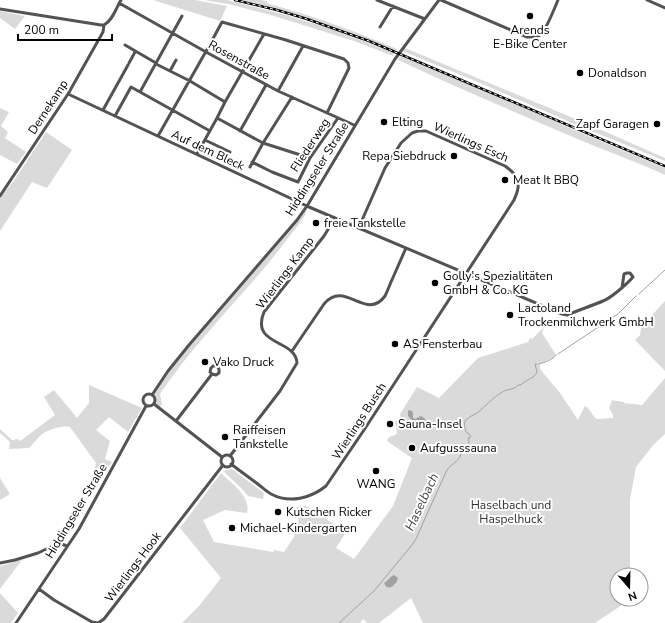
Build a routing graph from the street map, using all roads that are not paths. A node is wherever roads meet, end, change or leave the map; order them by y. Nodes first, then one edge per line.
1 (377, 0) edge
2 (440, 0) edge
3 (558, 0) edge
4 (646, 0) edge
5 (120, 1) edge
6 (393, 6) junction
7 (665, 8) edge
8 (0, 9) edge
9 (182, 16) dead end
10 (424, 19) junction
11 (104, 25) junction
12 (380, 27) dead end
13 (172, 33) junction
14 (264, 34) junction
15 (125, 45) dead end
16 (303, 46) junction
17 (135, 52) junction
18 (206, 52) junction
19 (176, 60) dead end
20 (156, 64) junction
21 (170, 71) junction
22 (242, 72) junction
23 (190, 81) junction
24 (266, 85) junction
25 (278, 91) junction
26 (140, 92) junction
27 (68, 94) junction
28 (292, 97) junction
29 (225, 102) junction
30 (102, 110) junction
31 (173, 110) junction
32 (327, 113) junction
33 (115, 116) junction
34 (217, 118) junction
35 (338, 118) junction
36 (354, 126) junction
37 (210, 131) junction
38 (240, 131) junction
39 (158, 136) junction
40 (205, 140) junction
41 (263, 143) junction
42 (230, 152) dead end
43 (197, 154) junction
44 (310, 158) junction
45 (252, 162) junction
46 (250, 167) dead end
47 (0, 196) edge
48 (307, 206) junction
49 (335, 218) junction
50 (359, 227) junction
51 (406, 248) junction
52 (466, 274) junction
53 (622, 288) junction
54 (292, 351) junction
55 (212, 374) dead end
56 (152, 395) junction
57 (154, 404) junction
58 (146, 406) junction
59 (176, 421) junction
60 (230, 456) junction
61 (222, 457) junction
62 (231, 464) junction
63 (223, 465) junction
64 (67, 546) junction
65 (0, 563) edge
66 (39, 589) junction
67 (16, 623) edge

1 - 6 street
2 - 3 street
2 - 10 street, Hiddingseler Straße
4 - 7 street
5 - 11 street, Dernekamp
5 - 13 street, Rosenstraße
6 - 10 street
6 - 12 street
8 - 11 street
9 - 13 street
10 - 36 street, Hiddingseler Straße
11 - 27 street, Dernekamp
13 - 18 street, Rosenstraße
13 - 20 street
14 - 16 street
14 - 18 street
14 - 22 street
15 - 17 street
16 - 25 street
16 - 32 street
17 - 20 street
17 - 30 street
18 - 22 street, Rosenstraße
18 - 23 street
19 - 21 street
20 - 21 street
20 - 26 street
21 - 23 street
22 - 24 street, Rosenstraße
22 - 29 street
23 - 29 street
23 - 31 street
24 - 25 street, Rosenstraße
24 - 38 street
25 - 28 street, Rosenstraße
26 - 31 street
26 - 33 street
27 - 30 street, Auf dem Bleck
27 - 47 street, Dernekamp
28 - 32 street, Rosenstraße
28 - 41 street
29 - 34 street
30 - 33 street, Auf dem Bleck
31 - 37 street
31 - 39 street
32 - 35 street, Rosenstraße
33 - 39 street, Auf dem Bleck
34 - 37 street
34 - 38 street
35 - 36 street, Rosenstraße
35 - 44 street, Fliederweg
36 - 48 street, Hiddingseler Straße
37 - 40 street
38 - 41 street
39 - 43 street, Auf dem Bleck
40 - 42 street
40 - 43 street
41 - 44 street
41 - 45 street
43 - 48 street, Auf dem Bleck
44 - 45 street, Fliederweg
45 - 46 street
48 - 49 street
48 - 56 street, Hiddingseler Straße
49 - 50 street
49 - 54 street, Wierlings Kamp
50 - 51 street
50 - 52 street, Wierlings Esch
51 - 52 street
51 - 54 street
52 - 53 street
52 - 62 street, Wierlings Busch
53 - 53 street
54 - 60 street
55 - 59 street
56 - 57 street
56 - 58 street
57 - 58 street
57 - 59 street
58 - 64 street, Hiddingseler Straße
59 - 61 street
60 - 61 street
60 - 62 street
61 - 63 street
62 - 63 street
63 - 66 street, Wierlings Hook
64 - 65 street
64 - 66 street, Hiddingseler Straße
66 - 67 street, Hiddingseler Straße

